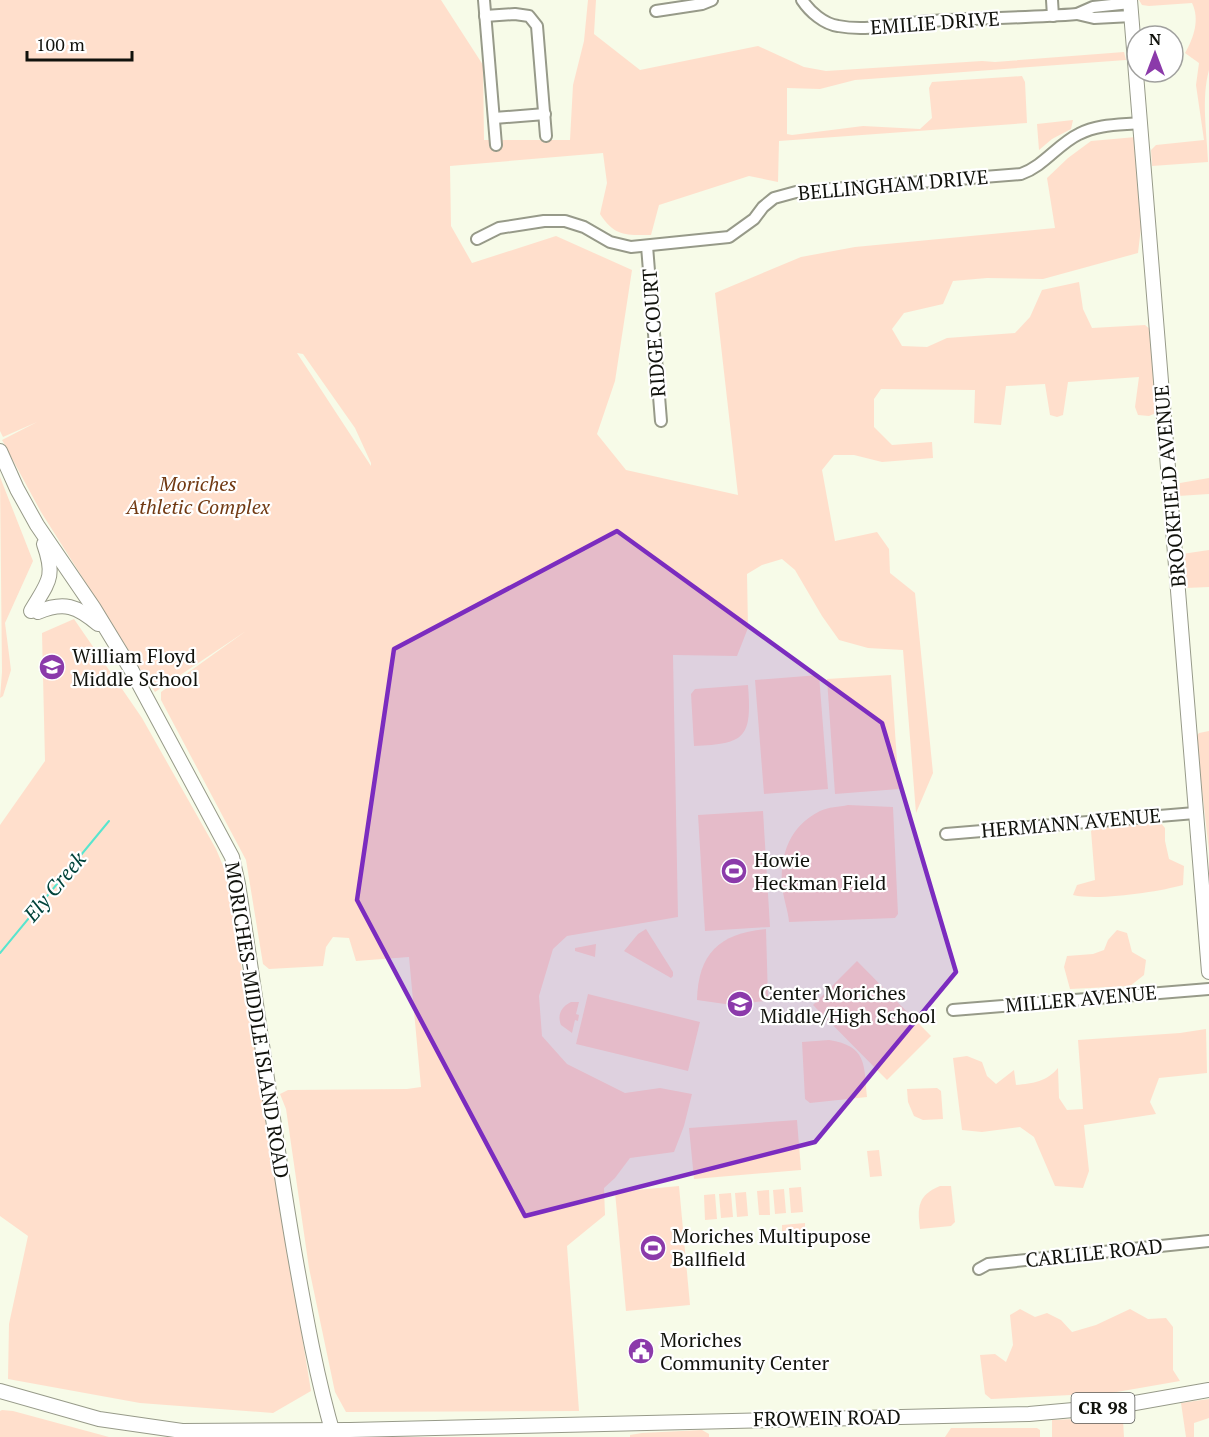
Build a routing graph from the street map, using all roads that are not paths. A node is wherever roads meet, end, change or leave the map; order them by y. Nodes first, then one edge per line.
1 (484, 0) edge
2 (712, 0) edge
3 (802, 0) edge
4 (1052, 0) edge
5 (1098, 6) junction
6 (1131, 7) edge
7 (656, 11) dead end
8 (1077, 14) junction
9 (485, 16) junction
10 (1053, 16) junction
11 (1099, 18) junction
12 (545, 114) junction
13 (495, 118) junction
14 (1140, 123) junction
15 (546, 136) dead end
16 (496, 145) dead end
17 (477, 239) dead end
18 (647, 246) junction
19 (661, 421) dead end
20 (0, 451) edge
21 (37, 525) junction
22 (111, 635) junction
23 (1195, 813) junction
24 (946, 834) dead end
25 (1209, 972) edge
26 (1209, 989) edge
27 (953, 1010) dead end
28 (1209, 1241) edge
29 (979, 1269) dead end
30 (1209, 1390) edge
31 (2, 1393) edge
32 (84, 1415) junction
33 (510, 1426) junction
34 (333, 1434) edge
35 (150, 1437) edge
36 (470, 1437) edge

1 - 9 street
2 - 7 street
3 - 10 street, EMILIE DRIVE
4 - 10 street
5 - 6 street, EMILIE DRIVE
5 - 8 street, EMILIE DRIVE
5 - 11 street
6 - 11 street, EMILIE DRIVE
6 - 14 main road, BROOKFIELD AVENUE
8 - 10 street, EMILIE DRIVE
8 - 11 street, EMILIE DRIVE
9 - 12 street
9 - 13 street
12 - 13 street
12 - 15 street
13 - 16 street
14 - 18 street, BELLINGHAM DRIVE
14 - 23 main road, BROOKFIELD AVENUE
17 - 18 street, BELLINGHAM DRIVE
18 - 19 street, RIDGE COURT
20 - 21 main road, MORICHES-MIDDLE ISLAND ROAD
21 - 22 main road, MORICHES-MIDDLE ISLAND ROAD
21 - 22 main road
22 - 34 main road, MORICHES-MIDDLE ISLAND ROAD
23 - 24 street, HERMANN AVENUE
23 - 25 main road, BROOKFIELD AVENUE
26 - 27 street, MILLER AVENUE
28 - 29 street, CARLILE ROAD
30 - 33 main road, FROWEIN ROAD / CR 98
31 - 32 main road
32 - 34 main road, FROWEIN ROAD
32 - 35 main road
33 - 34 main road, FROWEIN ROAD / CR 98
33 - 36 main road

